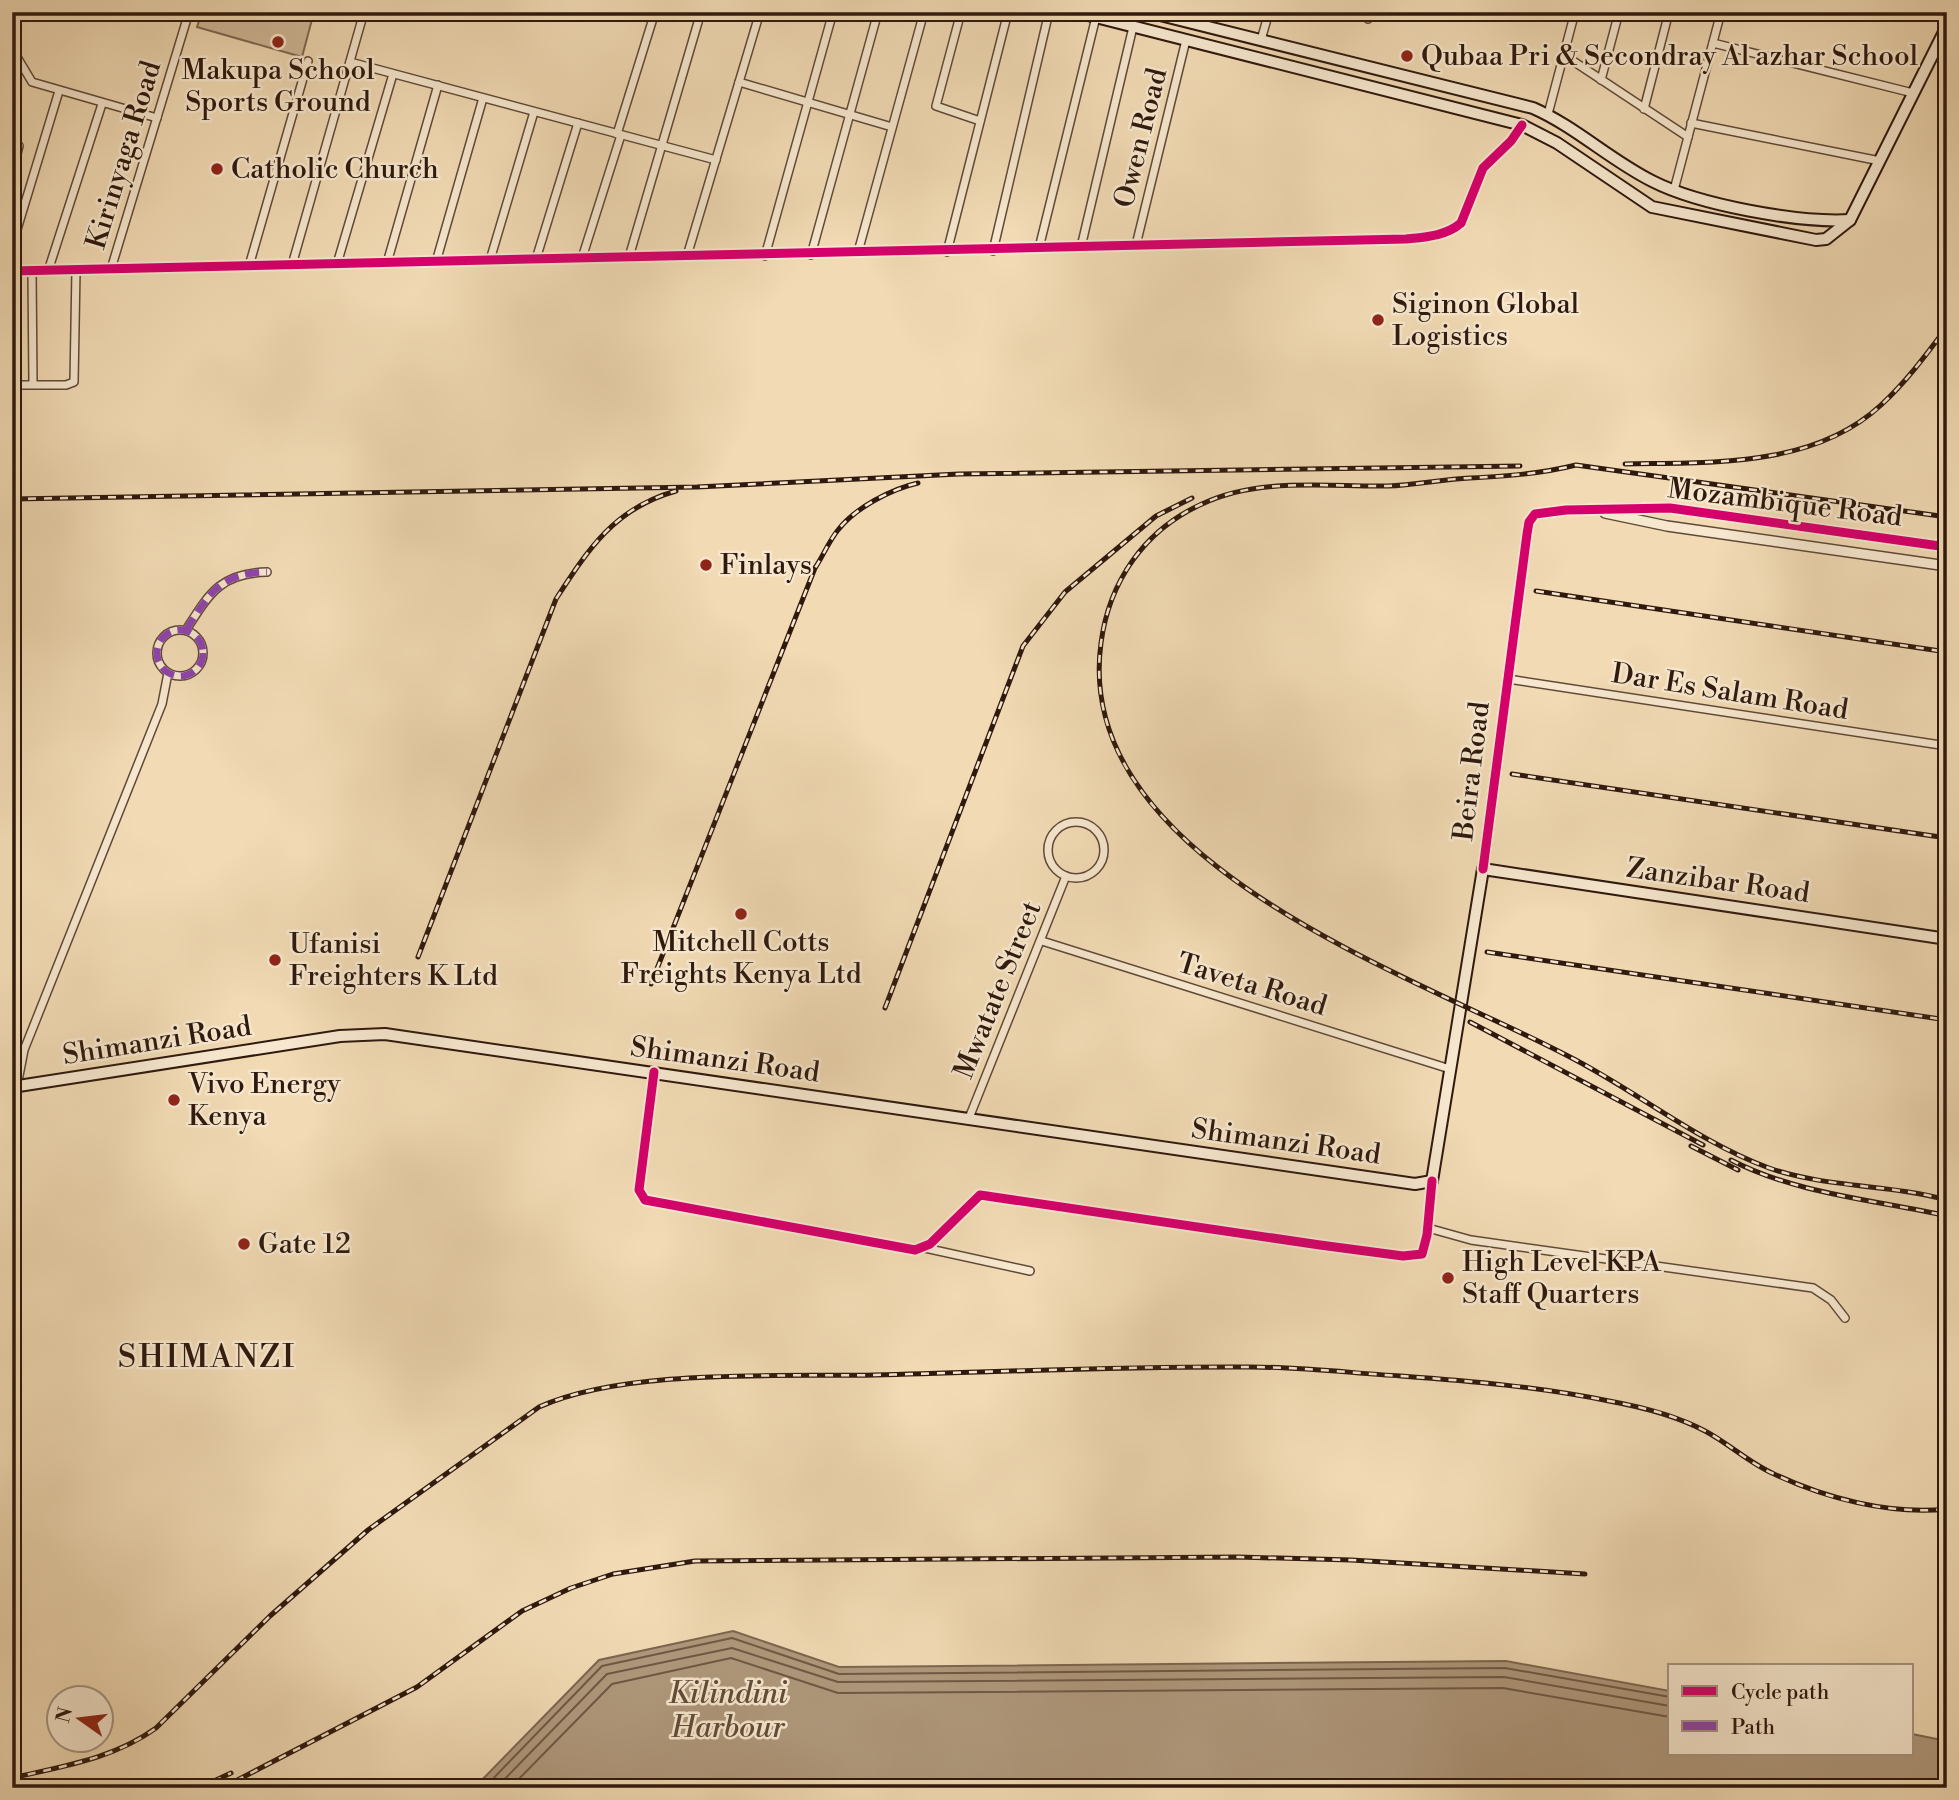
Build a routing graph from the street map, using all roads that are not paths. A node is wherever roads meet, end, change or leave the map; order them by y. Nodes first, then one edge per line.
1 (189, 12) edge
2 (364, 12) edge
3 (655, 12) edge
4 (701, 12) edge
5 (760, 12) edge
6 (833, 12) edge
7 (878, 12) edge
8 (924, 12) edge
9 (961, 12) edge
10 (1008, 12) edge
11 (1049, 12) edge
12 (1076, 12) edge
13 (1148, 12) edge
14 (1269, 12) edge
15 (1575, 12) edge
16 (1619, 12) edge
17 (1669, 12) edge
18 (1721, 12) edge
19 (1096, 17) junction
20 (1195, 18) edge
21 (1133, 26) junction
22 (1947, 26) edge
23 (1237, 34) junction
24 (13, 36) edge
25 (1186, 40) junction
26 (1262, 40) junction
27 (1713, 43) junction
28 (1233, 51) junction
29 (1564, 55) junction
30 (308, 61) dead end
31 (350, 62) junction
32 (393, 74) junction
33 (1601, 80) junction
34 (739, 82) junction
35 (438, 85) junction
36 (60, 91) junction
37 (1913, 93) junction
38 (484, 98) junction
39 (808, 103) junction
40 (102, 104) junction
41 (1644, 109) junction
42 (534, 111) junction
43 (1548, 114) junction
44 (851, 115) junction
45 (157, 118) junction
46 (980, 121) junction
47 (578, 123) junction
48 (1692, 123) junction
49 (1522, 125) junction
50 (892, 127) junction
51 (619, 134) junction
52 (1688, 138) junction
53 (19, 146) dead end
54 (663, 146) junction
55 (716, 160) junction
56 (1880, 160) junction
57 (12, 173) edge
58 (1674, 190) junction
59 (1768, 213) junction
60 (1850, 220) junction
61 (1765, 230) junction
62 (1136, 245) junction
63 (12, 246) edge
64 (1082, 247) junction
65 (1039, 248) junction
66 (947, 251) junction
67 (993, 251) junction
68 (858, 252) junction
69 (811, 255) junction
70 (687, 256) junction
71 (765, 256) junction
72 (629, 257) junction
73 (582, 258) junction
74 (536, 259) junction
75 (490, 260) junction
76 (436, 262) junction
77 (387, 263) junction
78 (337, 264) junction
79 (292, 265) junction
80 (249, 266) junction
81 (111, 269) junction
82 (76, 270) junction
83 (12, 271) edge
84 (32, 271) junction
85 (48, 271) junction
86 (33, 384) junction
87 (12, 385) edge
88 (1589, 509) junction
89 (1947, 547) edge
90 (1947, 566) edge
91 (267, 572) dead end
92 (186, 630) junction
93 (168, 673) junction
94 (1507, 679) junction
95 (1947, 746) edge
96 (1483, 869) junction
97 (1066, 876) junction
98 (1947, 939) edge
99 (1042, 941) junction
100 (1450, 1069) junction
101 (654, 1072) junction
102 (15, 1087) edge
103 (969, 1118) junction
104 (1432, 1181) junction
105 (1428, 1228) junction
106 (925, 1248) junction
107 (1030, 1271) dead end
108 (1845, 1318) dead end

1 - 45 street, Kirinyaga Road
2 - 31 street
3 - 51 street
4 - 54 street
5 - 34 street
6 - 39 street
7 - 44 street
8 - 50 street
9 - 46 street
10 - 46 street
11 - 67 street
12 - 19 main road
13 - 20 main road
14 - 26 street
15 - 29 street
16 - 33 street
17 - 41 street
18 - 27 street
19 - 21 main road
19 - 65 street
20 - 23 main road
21 - 25 main road
21 - 64 street
22 - 37 main road
23 - 26 main road
23 - 28 main road
24 - 36 street
25 - 28 main road
25 - 62 street, Owen Road
26 - 43 main road
27 - 37 street
27 - 48 street
28 - 49 main road
29 - 33 street
29 - 43 street
30 - 80 street
31 - 32 street
31 - 79 street
32 - 35 street
32 - 78 street
33 - 41 street
34 - 39 street
34 - 55 street
35 - 38 street
35 - 77 street
36 - 40 street
36 - 63 street
37 - 56 main road
38 - 42 street
38 - 76 street
39 - 44 street
39 - 71 street
40 - 45 street
40 - 85 street
41 - 52 street
42 - 47 street
42 - 75 street
43 - 58 main road
44 - 50 street
44 - 69 street
45 - 81 street, Kirinyaga Road
46 - 66 street
47 - 51 street
47 - 74 street
48 - 52 street
48 - 56 street
49 - 61 main road
49 - 62 street
50 - 68 street
51 - 54 street
51 - 73 street
52 - 58 street
53 - 57 street
54 - 55 street
54 - 72 street
55 - 70 street
56 - 60 main road
58 - 59 main road
59 - 60 main road
59 - 61 street
60 - 61 main road
62 - 64 street
64 - 65 street
65 - 67 street
66 - 67 street
66 - 68 street
68 - 69 street
69 - 71 street
70 - 71 street
70 - 72 street
72 - 73 street
73 - 74 street
74 - 75 street
75 - 76 street
76 - 77 street
77 - 78 street
78 - 79 street
79 - 80 street
80 - 81 street
81 - 82 street
82 - 85 street
82 - 86 street
83 - 84 street
84 - 85 street
84 - 86 street
86 - 87 street
88 - 89 street, Mozambique Road
88 - 90 street, Mozambique Road
88 - 94 street, Mozambique Road
91 - 92 street
92 - 93 street
92 - 93 street
93 - 102 street
94 - 95 street, Dar Es Salam Road
94 - 96 street, Beira Road
96 - 98 main road, Zanzibar Road
96 - 100 main road, Beira Road
97 - 97 street
97 - 99 street, Mwatate Street
99 - 100 street, Taveta Road
99 - 103 street, Mwatate Street
100 - 104 main road, Beira Road
101 - 102 main road, Shimanzi Road
101 - 103 main road, Shimanzi Road
101 - 106 street
103 - 104 main road, Shimanzi Road
104 - 105 street
105 - 106 street
105 - 108 street
106 - 107 street

